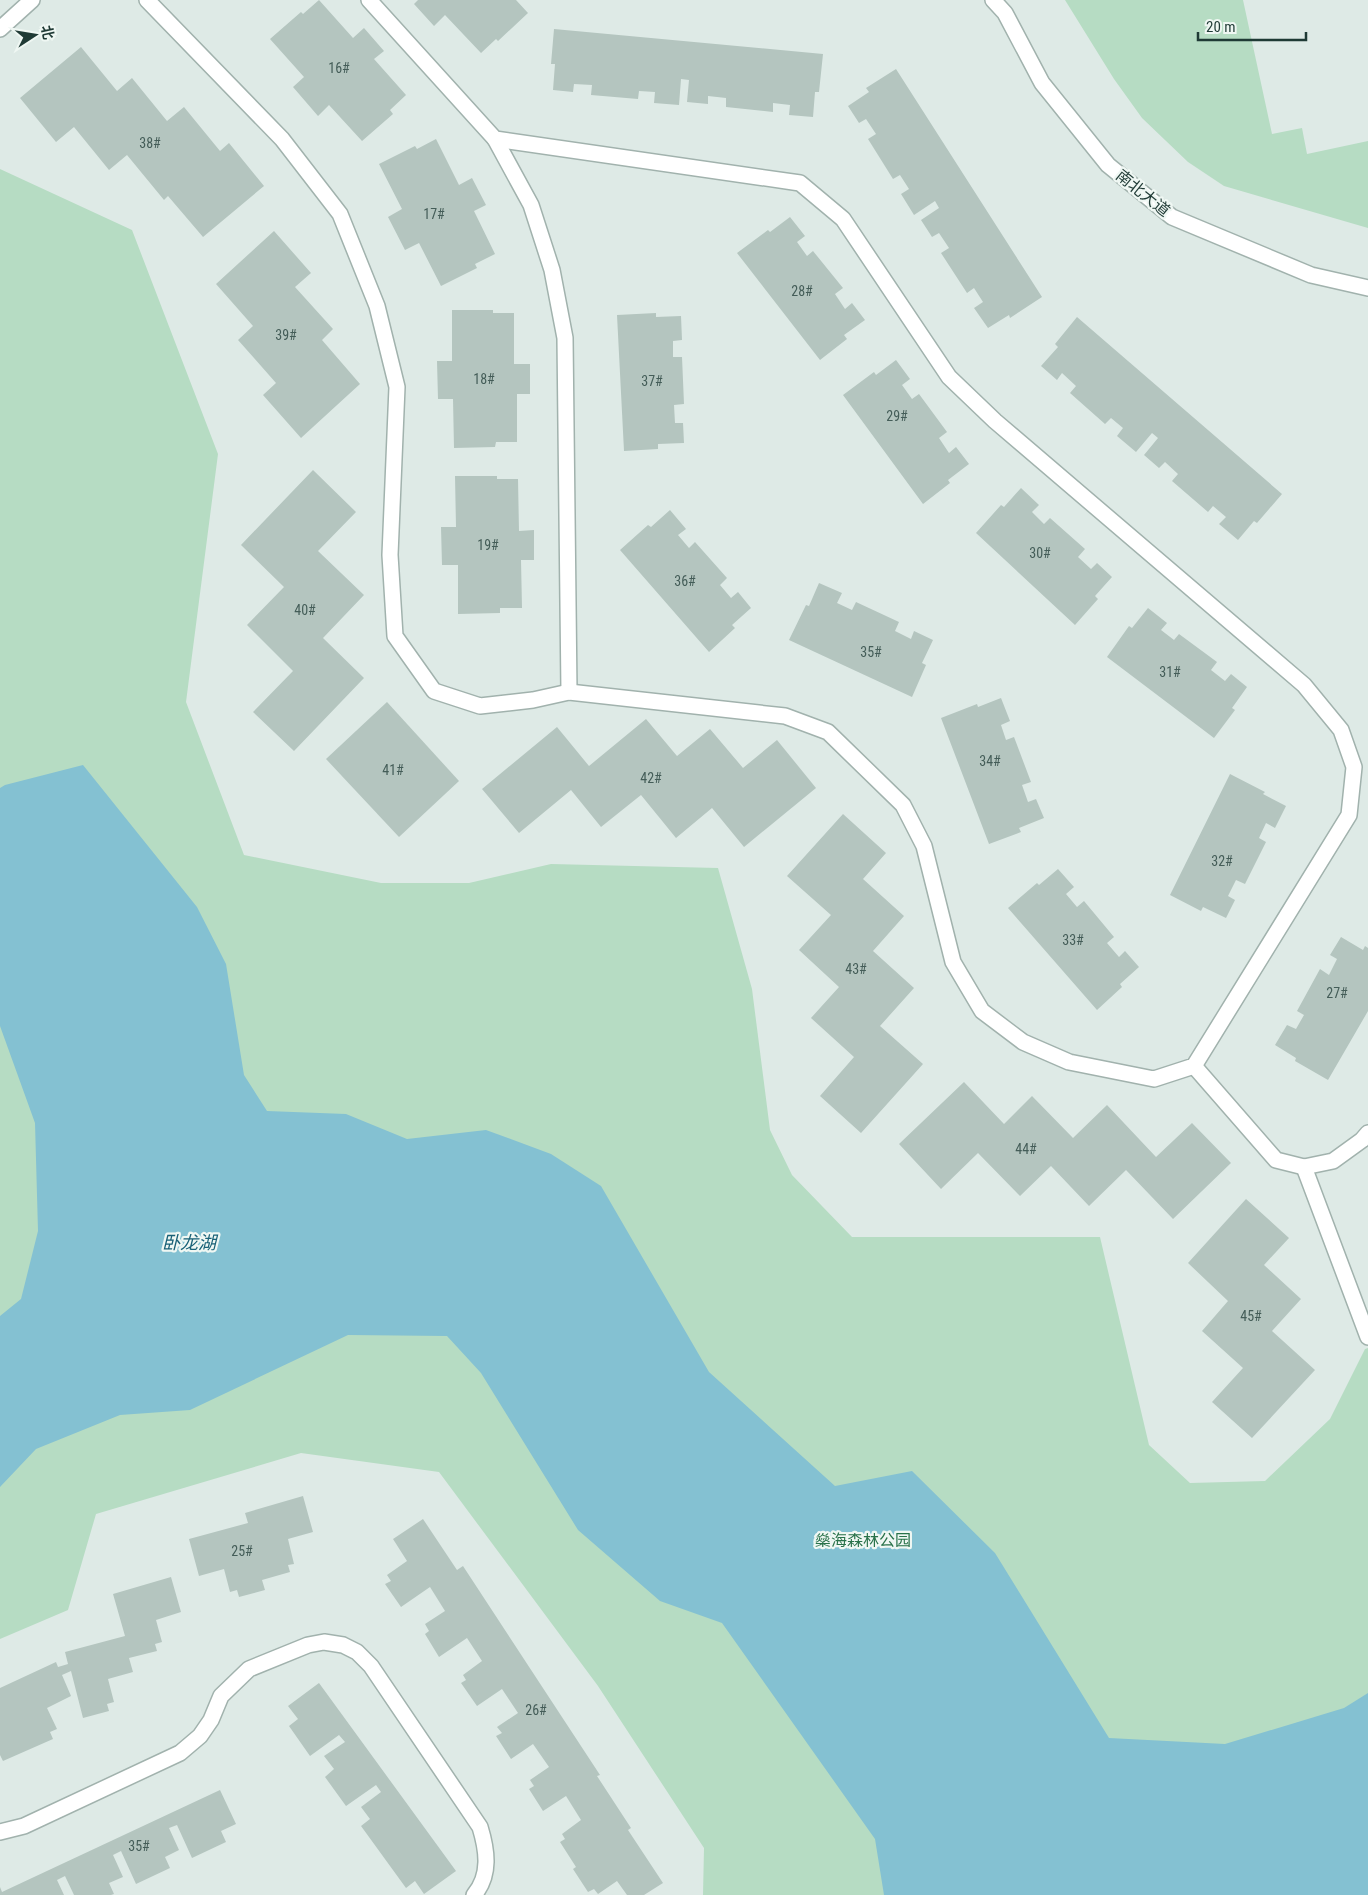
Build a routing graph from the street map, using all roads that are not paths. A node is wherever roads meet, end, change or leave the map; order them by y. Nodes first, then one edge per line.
1 (32, 0) edge
2 (147, 0) edge
3 (369, 0) edge
4 (993, 0) edge
5 (0, 29) edge
6 (495, 139) junction
7 (1368, 288) edge
8 (569, 692) junction
9 (1194, 1066) junction
10 (1368, 1133) edge
11 (1304, 1167) junction
12 (1368, 1337) edge
13 (0, 1832) edge
14 (474, 1895) edge

1 - 5 street
2 - 8 street
3 - 6 street
4 - 7 street, 南北大道
6 - 8 street
6 - 9 street
8 - 9 street
9 - 11 street
10 - 11 street
11 - 12 street
13 - 14 street

